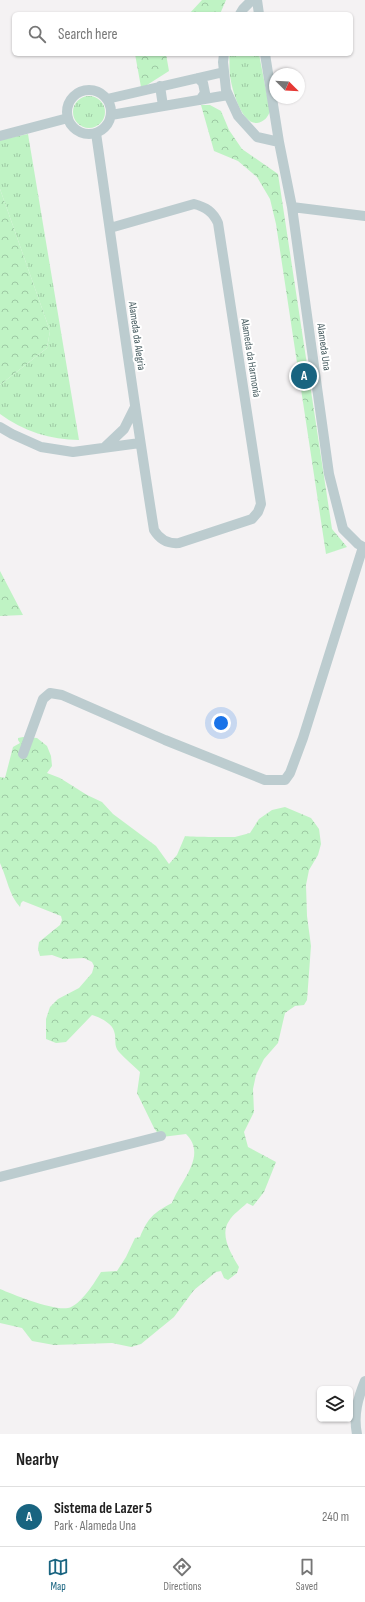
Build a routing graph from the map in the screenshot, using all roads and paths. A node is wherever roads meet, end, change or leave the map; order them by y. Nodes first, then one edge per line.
1 (252, 0) edge
2 (257, 0) edge
3 (242, 12) edge
4 (259, 12) edge
5 (224, 56) edge
6 (265, 56) edge
7 (224, 72) junction
8 (198, 78) junction
9 (160, 86) junction
10 (228, 95) junction
11 (107, 99) junction
12 (200, 100) junction
13 (163, 106) junction
14 (111, 115) junction
15 (68, 118) junction
16 (96, 132) junction
17 (0, 136) edge
18 (279, 142) junction
19 (292, 207) junction
20 (365, 216) edge
21 (110, 228) junction
22 (135, 407) junction
23 (0, 427) edge
24 (140, 443) junction
25 (105, 447) junction
26 (162, 540) joint
27 (364, 548) edge
28 (23, 754) dead end
29 (160, 1136) dead end
30 (0, 1177) edge
31 (365, 1380) edge
32 (357, 1434) edge

1 - 3 street
2 - 4 street
5 - 7 street
6 - 18 street, Alameda Una
7 - 8 street
7 - 10 street
8 - 9 street
8 - 12 street
9 - 11 street
9 - 13 street
10 - 12 street
10 - 18 street
11 - 14 street
11 - 15 street
12 - 13 street
13 - 14 street
14 - 16 street
15 - 16 street
15 - 17 street
16 - 21 street, Alameda da Alegria
18 - 19 street, Alameda Una
19 - 20 street
19 - 27 street, Alameda Una
21 - 22 street, Alameda da Alegria
21 - 26 street, Alameda da Harmonia
22 - 24 street, Alameda da Alegria
22 - 25 street
23 - 25 street
24 - 25 street
24 - 26 street, Alameda da Alegria
27 - 28 street
29 - 30 street
31 - 32 street

